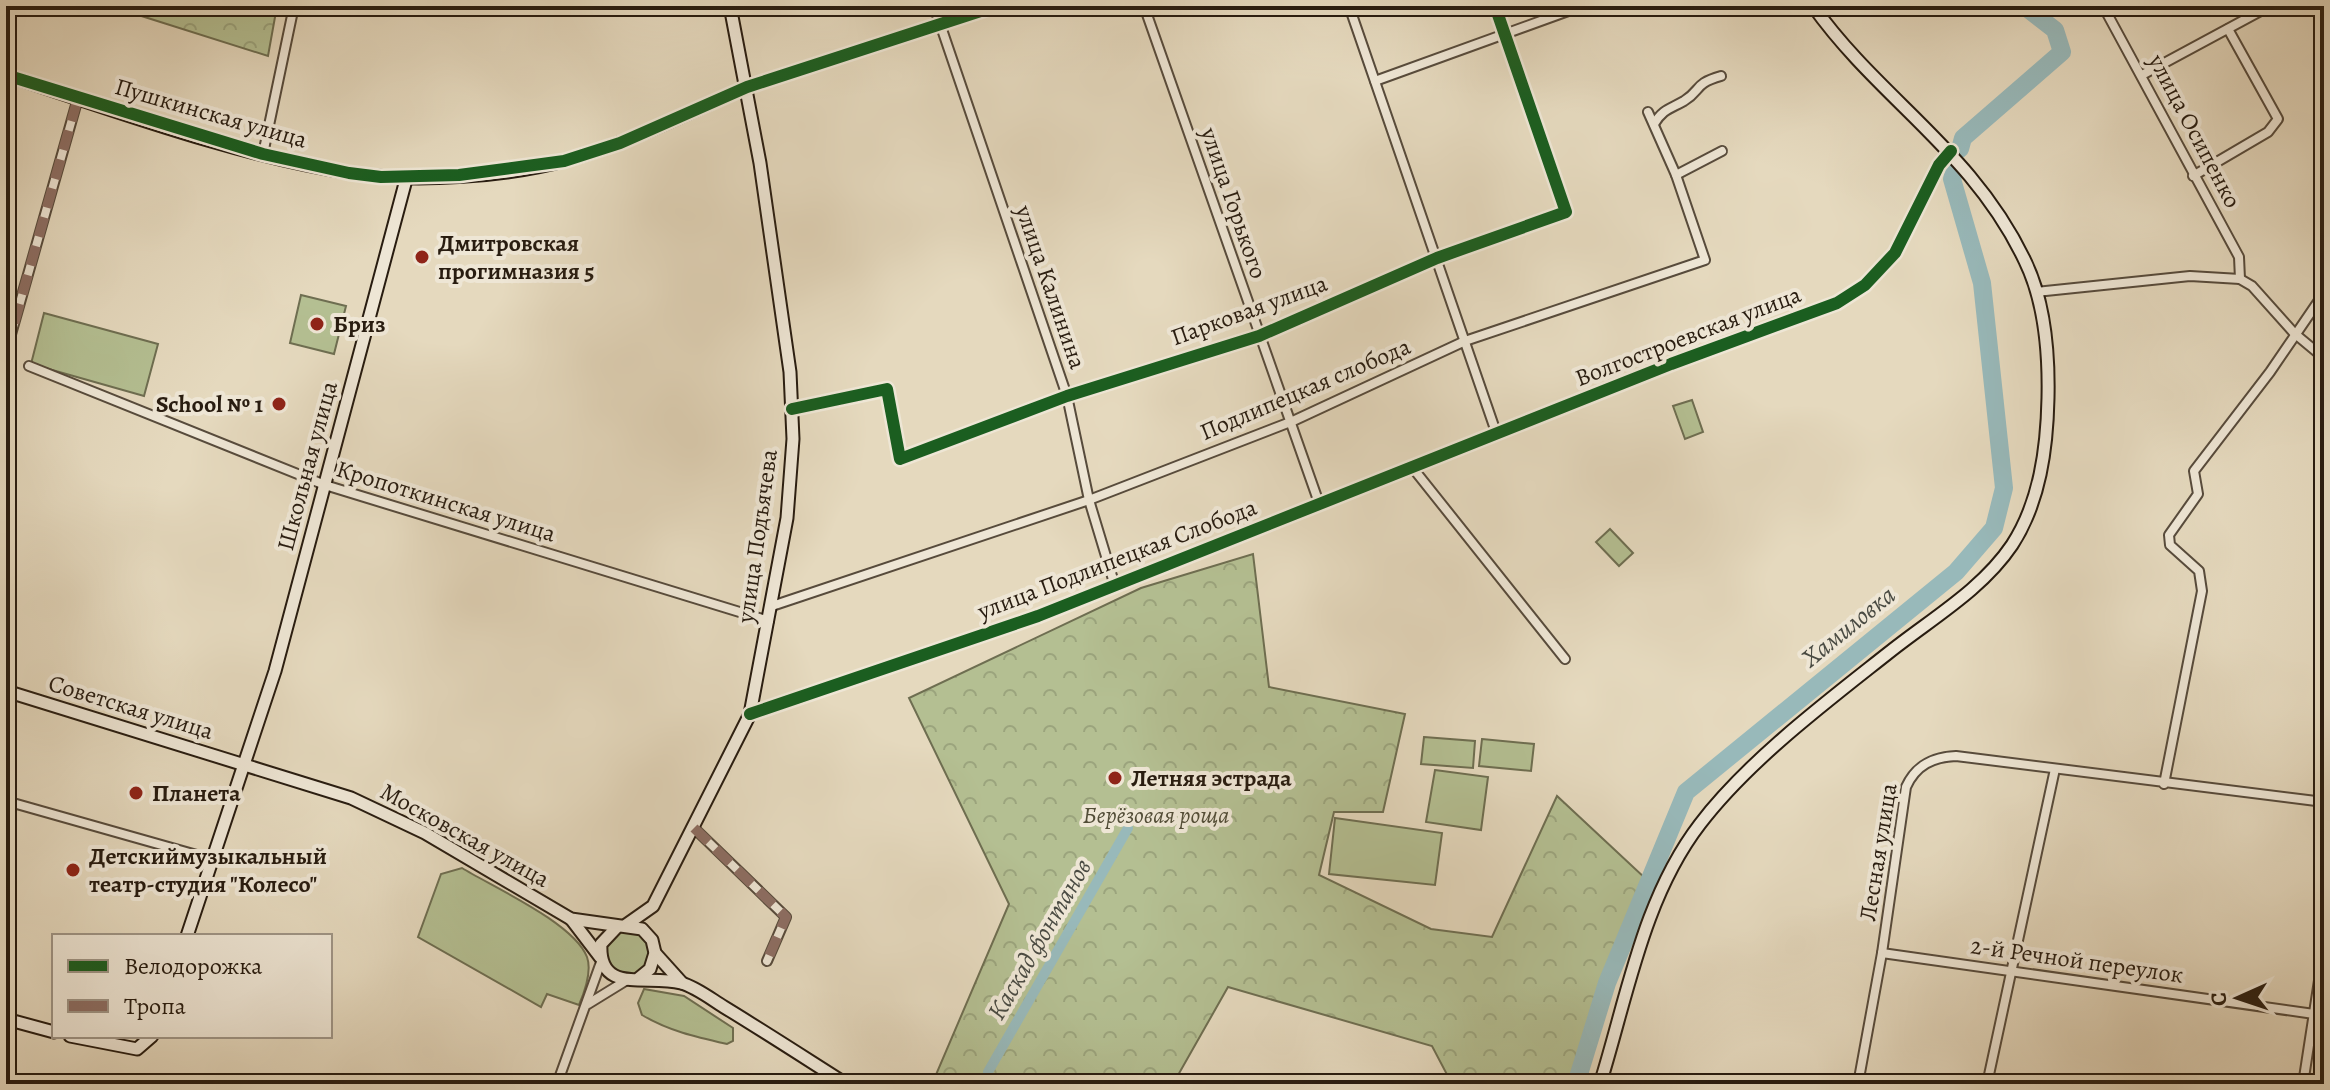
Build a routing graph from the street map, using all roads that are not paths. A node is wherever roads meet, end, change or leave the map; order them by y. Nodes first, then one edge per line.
1 (294, 6) edge
2 (730, 6) edge
3 (934, 6) edge
4 (996, 6) edge
5 (1144, 6) edge
6 (1349, 6) edge
7 (1495, 6) edge
8 (1582, 6) edge
9 (1813, 6) edge
10 (2103, 6) edge
11 (2270, 6) edge
12 (940, 26) junction
13 (2228, 29) junction
14 (1506, 34) junction
15 (6, 75) edge
16 (2142, 75) junction
17 (1721, 76) dead end
18 (1375, 81) junction
19 (747, 87) junction
20 (78, 98) junction
21 (1648, 112) dead end
22 (1654, 124) junction
23 (1722, 151) dead end
24 (1951, 151) junction
25 (263, 154) junction
26 (1676, 175) junction
27 (407, 176) junction
28 (2193, 176) junction
29 (1437, 258) junction
30 (2240, 279) junction
31 (2036, 292) junction
32 (2324, 293) edge
33 (2294, 333) junction
34 (1259, 336) junction
35 (1465, 341) junction
36 (6, 352) edge
37 (2324, 358) edge
38 (29, 366) dead end
39 (1067, 396) junction
40 (792, 409) junction
41 (1293, 421) junction
42 (1497, 435) junction
43 (1412, 467) junction
44 (325, 485) junction
45 (1089, 500) junction
46 (1319, 503) junction
47 (1115, 586) junction
48 (772, 606) junction
49 (769, 621) junction
50 (1565, 659) dead end
51 (6, 691) edge
52 (750, 714) junction
53 (243, 766) junction
54 (2055, 769) junction
55 (2164, 784) junction
56 (6, 801) edge
57 (2324, 802) edge
58 (694, 828) junction
59 (211, 859) junction
60 (651, 908) junction
61 (571, 919) junction
62 (622, 926) junction
63 (188, 934) edge
64 (652, 940) junction
65 (2324, 948) edge
66 (655, 953) junction
67 (1882, 953) junction
68 (601, 960) junction
69 (767, 961) dead end
70 (2011, 970) junction
71 (633, 979) junction
72 (682, 983) junction
73 (2320, 996) edge
74 (587, 1004) junction
75 (2314, 1014) junction
76 (6, 1019) edge
77 (52, 1031) edge
78 (80, 1038) edge
79 (150, 1038) edge
80 (496, 1084) edge
81 (539, 1084) edge
82 (557, 1084) edge
83 (846, 1084) edge
84 (1600, 1084) edge
85 (1858, 1084) edge
86 (1987, 1084) edge
87 (2303, 1084) edge

1 - 25 street
2 - 19 main road, улица Подъячева
3 - 12 street, улица Калинина
4 - 12 street
5 - 34 street, улица Горького
6 - 18 street
7 - 14 street
8 - 14 street
9 - 24 main road
10 - 16 street, улица Осипенко
11 - 13 street
12 - 19 street
12 - 39 street, улица Калинина
13 - 16 street
13 - 28 street
14 - 18 street
14 - 29 street, Парковая улица
15 - 20 main road, Пушкинская улица
16 - 28 street, улица Осипенко
17 - 22 street
18 - 29 street
19 - 27 main road, Пушкинская улица
19 - 40 main road, улица Подъячева
20 - 25 main road, Пушкинская улица
20 - 36 street
21 - 22 street, Подлипецкая слобода
22 - 26 street, Подлипецкая слобода
23 - 26 street
24 - 31 main road
24 - 42 street, Волгостроевская улица
25 - 27 main road, Пушкинская улица
26 - 35 street, Подлипецкая слобода
27 - 44 main road, Школьная улица
28 - 30 street, улица Осипенко
29 - 34 street, Парковая улица
29 - 35 street
30 - 31 street
30 - 33 street
31 - 84 main road
32 - 33 street
33 - 37 street
33 - 55 street
34 - 39 street, Парковая улица
34 - 41 street, улица Горького
35 - 41 street, Подлипецкая слобода
35 - 42 street
38 - 44 street, Кропоткинская улица
39 - 40 street, Парковая улица
39 - 45 street, улица Калинина
40 - 48 main road, улица Подъячева
41 - 45 street, Подлипецкая слобода
41 - 46 street, улица Горького
42 - 43 street, улица Подлипецкая Слобода
43 - 46 street, улица Подлипецкая Слобода
43 - 50 street
44 - 49 street, Кропоткинская улица
44 - 53 main road, Школьная улица
45 - 47 street, улица Калинина
45 - 48 street, Подлипецкая слобода
46 - 47 street, улица Подлипецкая Слобода
47 - 52 street, улица Подлипецкая Слобода
48 - 49 main road, улица Подъячева
49 - 52 main road, улица Подъячева
51 - 53 main road, Советская улица
52 - 58 main road, улица Подъячева
53 - 59 main road, Школьная улица
53 - 61 main road, Московская улица
54 - 55 street, Лесная улица
54 - 67 street, Лесная улица
54 - 70 street
55 - 57 street, Лесная улица
56 - 59 street
58 - 60 main road, улица Подъячева
58 - 69 street
59 - 63 main road, Школьная улица
60 - 62 main road, улица Подъячева
60 - 64 main road
61 - 62 main road, Московская улица
61 - 68 main road, Московская улица
62 - 64 main road, Московская улица
62 - 68 main road
64 - 66 main road, Московская улица
65 - 73 street
66 - 71 main road
66 - 72 main road, Московская улица
67 - 70 street, 2-й Речной переулок
67 - 85 street, Лесная улица
68 - 71 main road, Московская улица
68 - 74 street
70 - 75 street, 2-й Речной переулок
70 - 86 street
71 - 72 main road, Московская улица
71 - 74 street
72 - 83 main road, Московская улица
73 - 75 street
74 - 82 street
75 - 87 street
76 - 77 main road
78 - 79 main road
80 - 81 street

